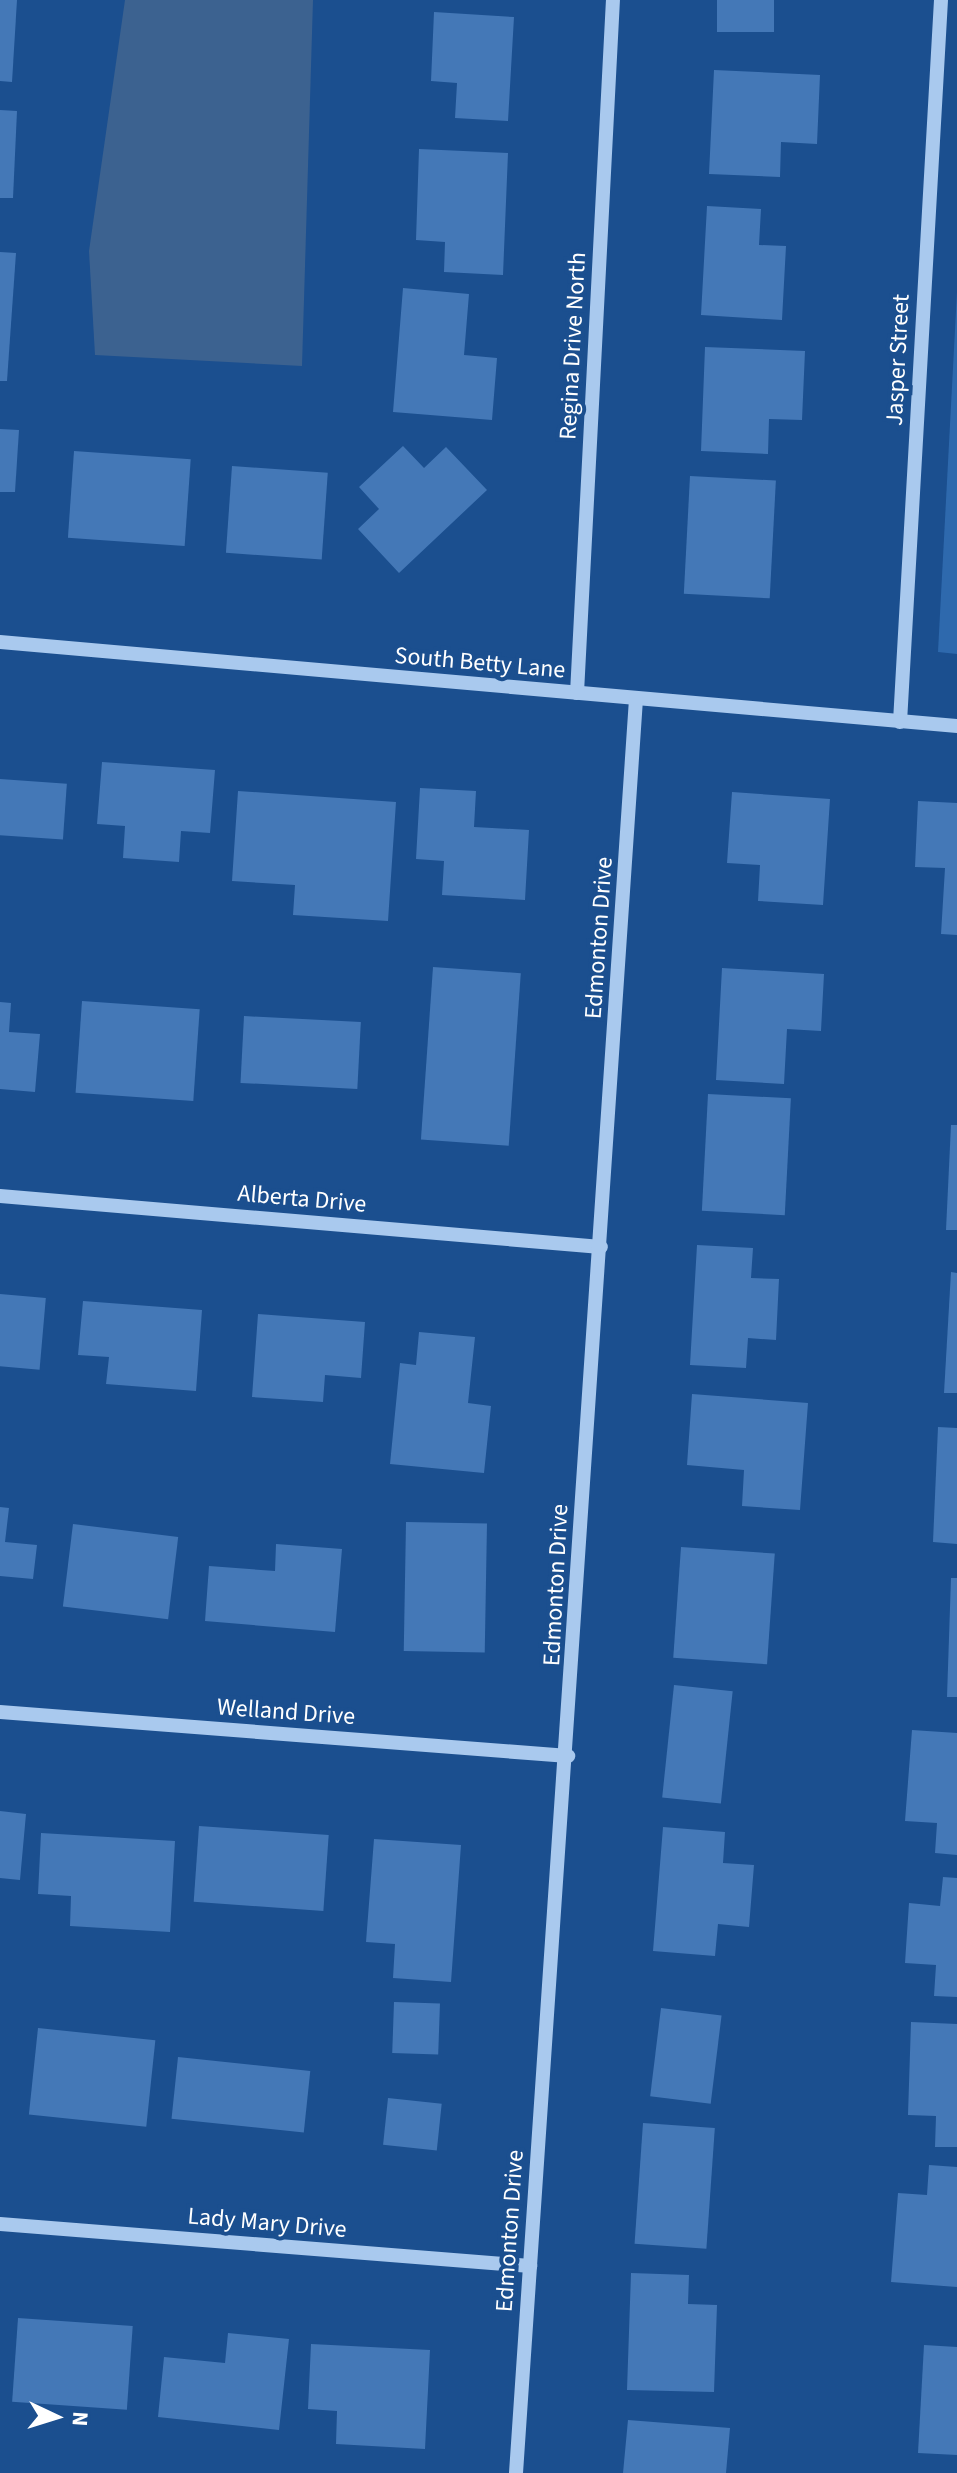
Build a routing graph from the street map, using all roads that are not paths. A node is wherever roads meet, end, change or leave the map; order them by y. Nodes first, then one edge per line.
1 (613, 0) edge
2 (941, 0) edge
3 (0, 642) edge
4 (577, 693) junction
5 (636, 699) junction
6 (900, 722) junction
7 (957, 726) edge
8 (0, 1196) edge
9 (601, 1247) junction
10 (0, 1712) edge
11 (568, 1756) junction
12 (0, 2224) edge
13 (530, 2266) junction
14 (516, 2473) edge

1 - 4 street, Regina Drive North
2 - 6 street, Jasper Street
3 - 4 street, South Betty Lane
4 - 5 street, South Betty Lane
5 - 6 street, South Betty Lane
5 - 9 street, Edmonton Drive
6 - 7 street, South Betty Lane
8 - 9 street, Alberta Drive
9 - 11 street, Edmonton Drive
10 - 11 street, Welland Drive
11 - 13 street, Edmonton Drive
12 - 13 street, Lady Mary Drive
13 - 14 street, Edmonton Drive

